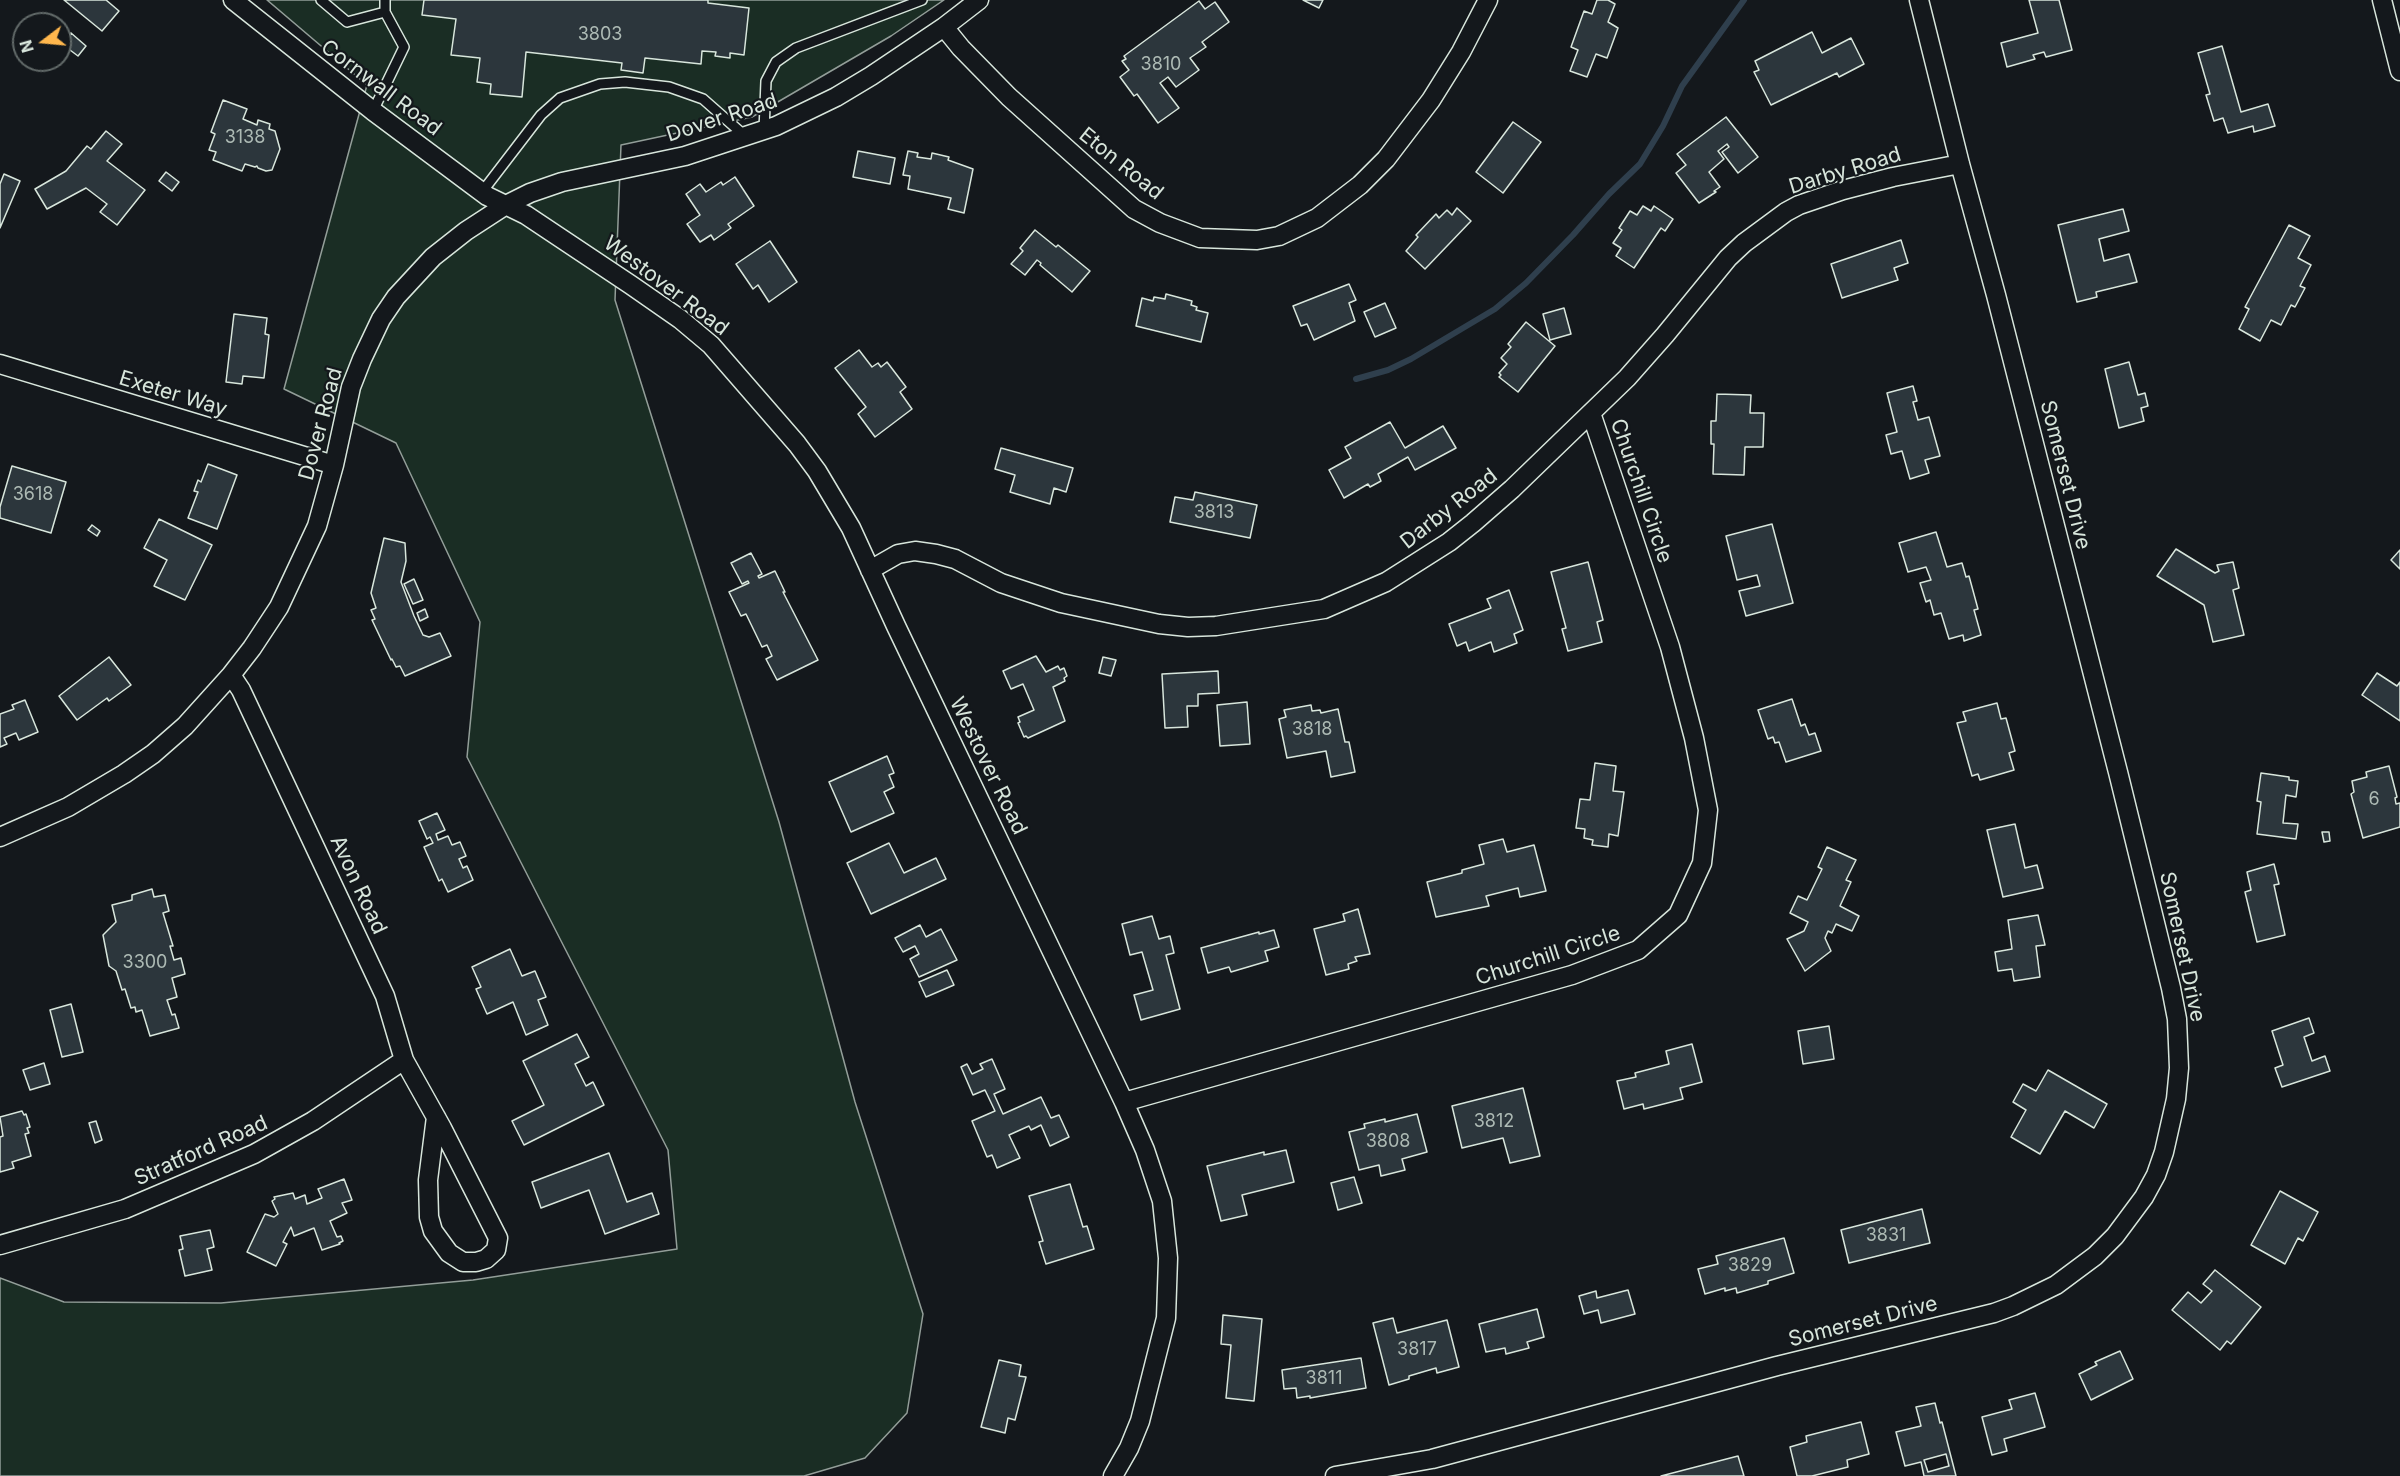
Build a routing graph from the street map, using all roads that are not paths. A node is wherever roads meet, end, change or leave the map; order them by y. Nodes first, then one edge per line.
1 (233, 0) edge
2 (321, 0) edge
3 (385, 0) edge
4 (922, 0) edge
5 (979, 0) edge
6 (1488, 0) edge
7 (1920, 0) edge
8 (2382, 0) edge
9 (385, 12) junction
10 (944, 27) junction
11 (2400, 72) edge
12 (374, 111) junction
13 (755, 134) junction
14 (1960, 164) junction
15 (482, 192) junction
16 (506, 205) junction
17 (0, 364) edge
18 (1591, 413) junction
19 (334, 465) junction
20 (870, 570) junction
21 (231, 675) junction
22 (0, 837) edge
23 (404, 1060) junction
24 (1124, 1102) junction
25 (436, 1117) junction
26 (0, 1245) edge
27 (1118, 1475) edge
28 (1335, 1476) edge

1 - 12 street, Cornwall Road
2 - 9 lane
3 - 9 lane
4 - 13 lane
5 - 10 street, Dover Road
6 - 10 street, Eton Road
7 - 14 street, Somerset Drive
8 - 11 street
9 - 12 lane
10 - 13 street, Dover Road
12 - 15 street, Cornwall Road
13 - 15 lane
13 - 16 street, Dover Road
14 - 18 street, Darby Road
14 - 28 street, Somerset Drive
15 - 16 street, Cornwall Road
16 - 19 street, Dover Road
16 - 20 street, Westover Road
17 - 19 street, Exeter Way
18 - 20 street, Darby Road
18 - 24 street, Churchill Circle
19 - 21 street, Dover Road
20 - 24 street, Westover Road
21 - 22 street, Dover Road
21 - 23 street, Avon Road
23 - 25 street, Avon Road
23 - 26 street, Stratford Road
24 - 27 street, Westover Road
25 - 25 street, Avon Road

